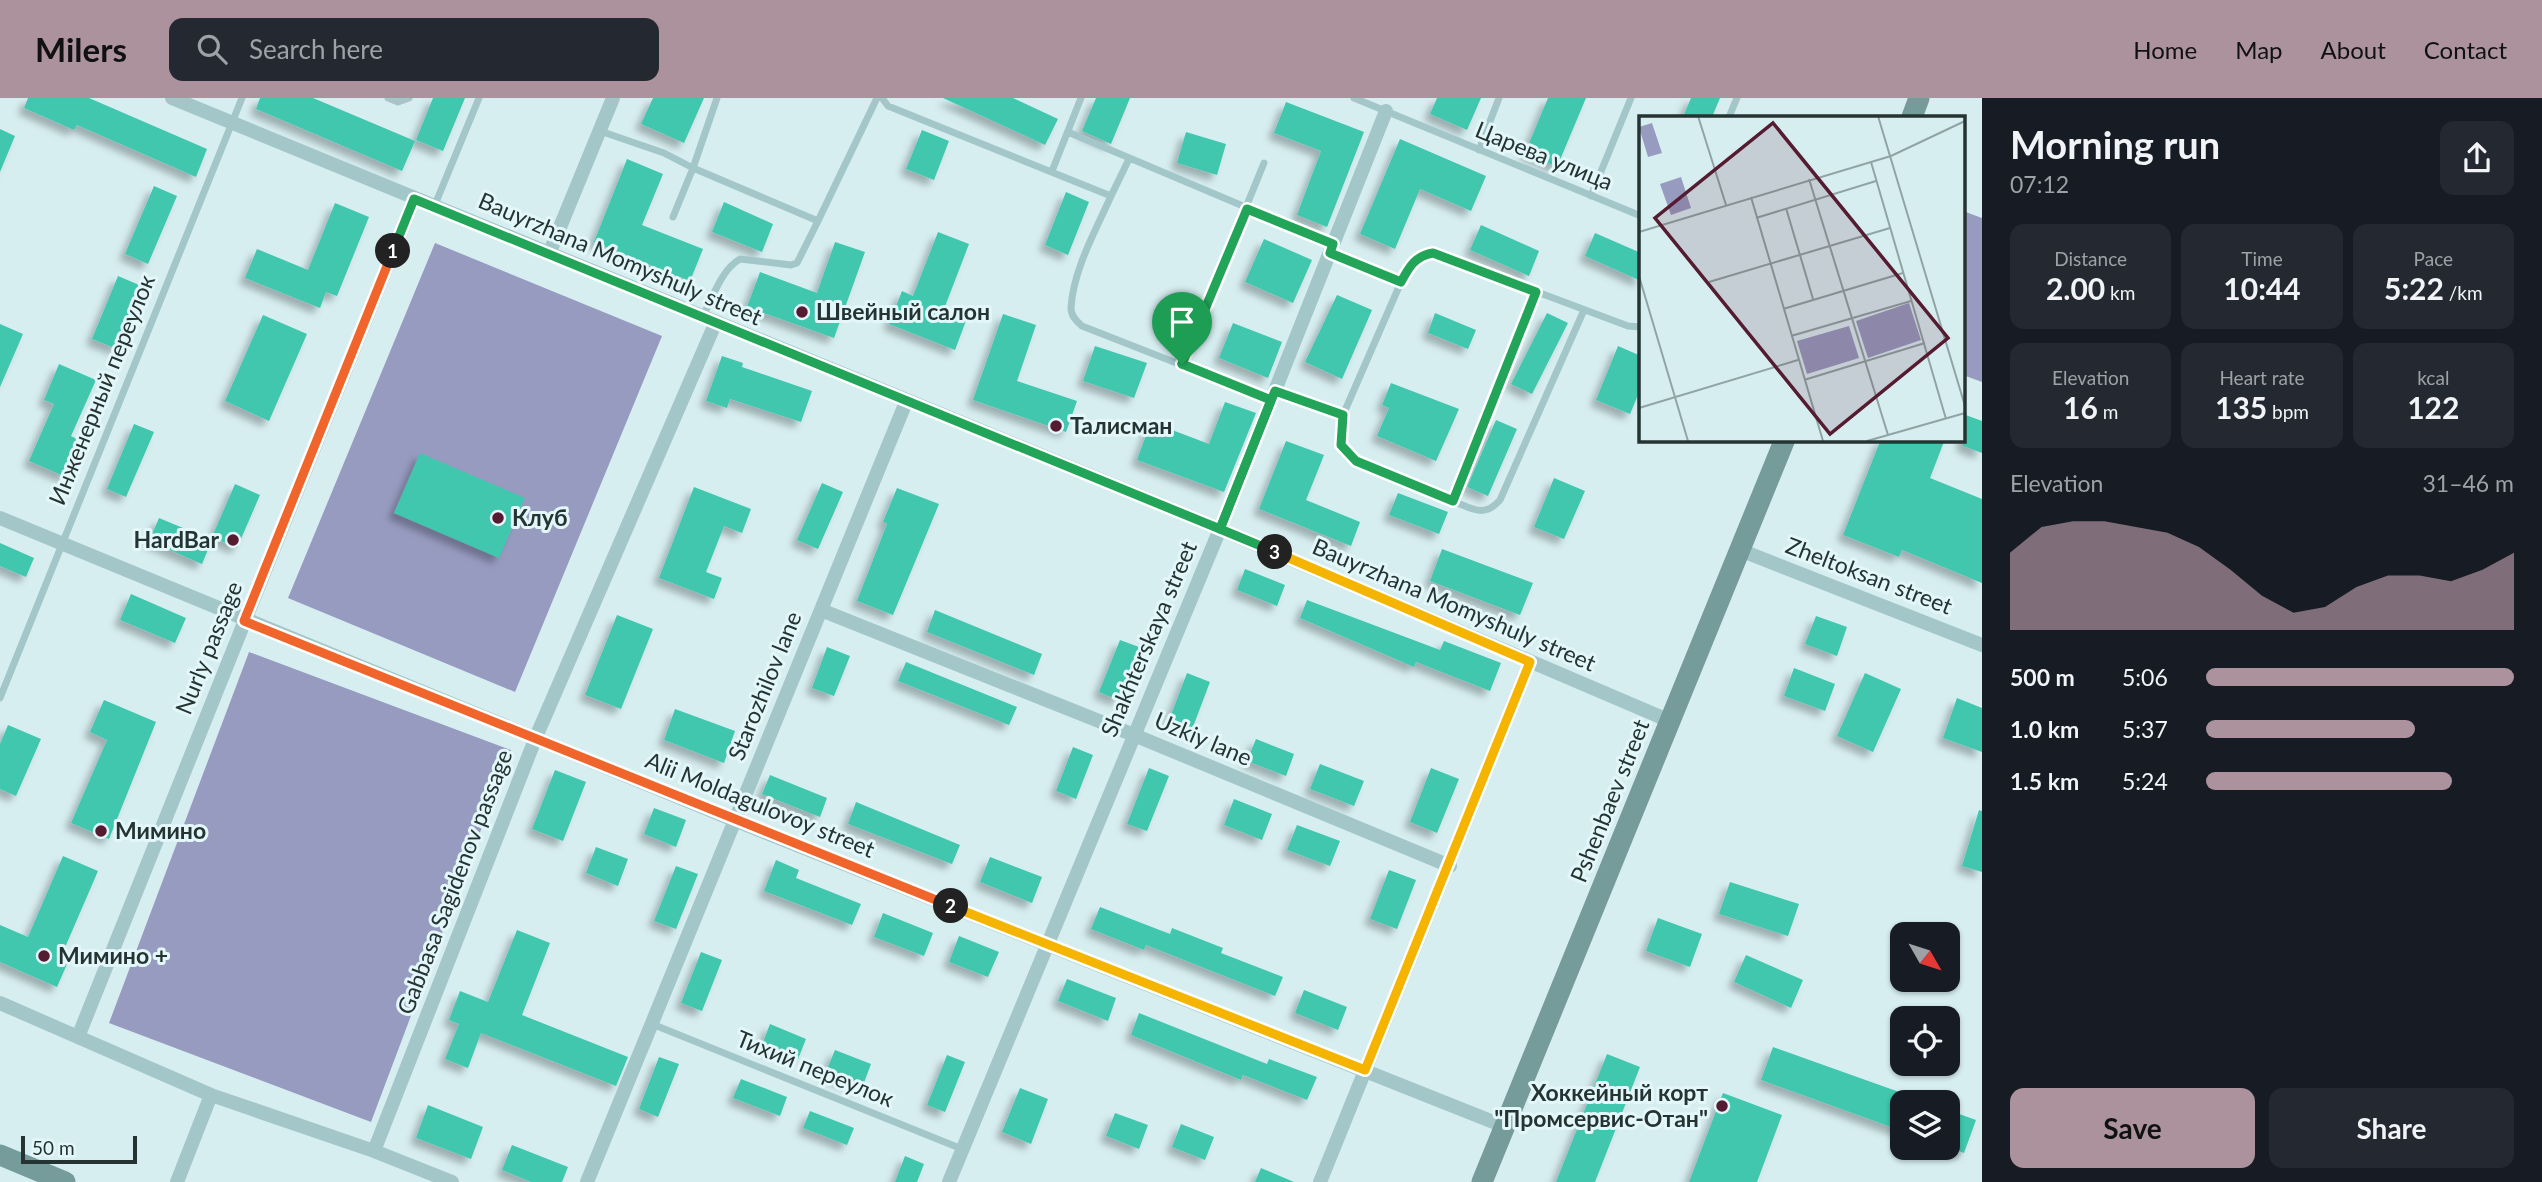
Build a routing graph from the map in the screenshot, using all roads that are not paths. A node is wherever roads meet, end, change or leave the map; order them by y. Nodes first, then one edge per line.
1 (172, 98) edge
2 (242, 98) edge
3 (388, 98) edge
4 (410, 98) edge
5 (479, 98) edge
6 (613, 98) edge
7 (718, 98) edge
8 (879, 98) edge
9 (1082, 98) edge
10 (1354, 98) edge
11 (1499, 98) edge
12 (1631, 98) edge
13 (1737, 98) edge
14 (1919, 98) edge
15 (1386, 111) junction
16 (1729, 116) edge
17 (1912, 116) edge
18 (230, 122) junction
19 (599, 131) junction
20 (1068, 132) junction
21 (1479, 150) junction
22 (1129, 159) junction
23 (1264, 163) dead end
24 (693, 168) junction
25 (1052, 171) junction
26 (1111, 196) junction
27 (1591, 196) junction
28 (414, 199) junction
29 (434, 207) junction
30 (1247, 209) junction
31 (1639, 215) edge
32 (673, 217) dead end
33 (818, 221) junction
34 (1331, 248) junction
35 (549, 254) junction
36 (1401, 282) junction
37 (1536, 292) junction
38 (1584, 310) junction
39 (709, 321) junction
40 (1639, 327) edge
41 (1182, 364) junction
42 (1273, 396) junction
43 (906, 402) junction
44 (1343, 415) junction
45 (1783, 441) edge
46 (1453, 501) junction
47 (0, 518) edge
48 (1220, 529) junction
49 (62, 542) junction
50 (1740, 550) junction
51 (821, 610) junction
52 (244, 621) junction
53 (1982, 645) edge
54 (1530, 662) junction
55 (0, 698) edge
56 (1670, 721) junction
57 (1134, 734) junction
58 (536, 737) junction
59 (734, 820) junction
60 (1450, 866) junction
61 (1048, 944) junction
62 (0, 1003) edge
63 (651, 1024) junction
64 (78, 1037) junction
65 (1365, 1070) junction
66 (211, 1095) junction
67 (1506, 1127) junction
68 (964, 1149) junction
69 (374, 1151) junction
70 (0, 1155) edge
71 (65, 1182) edge
72 (177, 1182) edge
73 (452, 1182) edge
74 (587, 1182) edge
75 (949, 1182) edge
76 (1320, 1182) edge
77 (1482, 1182) edge

1 - 18 street, Bauyrzhana Momyshuly street
2 - 18 lane, Инженерный переулок
3 - 4 lane
5 - 29 lane
6 - 19 street
7 - 24 lane
8 - 25 lane
8 - 33 lane
9 - 20 lane
10 - 15 lane, Царева улица
11 - 21 lane
12 - 27 lane
13 - 16 lane
14 - 17 street
15 - 21 lane, Царева улица
15 - 34 street, Shakhterskaya street
18 - 28 street, Bauyrzhana Momyshuly street
18 - 49 lane, Инженерный переулок
19 - 24 lane
19 - 35 street
20 - 22 lane
20 - 25 lane
21 - 27 lane, Царева улица
22 - 26 lane
22 - 30 lane
23 - 30 lane
24 - 32 lane
24 - 33 lane
25 - 26 lane
26 - 41 lane
27 - 31 lane, Царева улица
28 - 29 street, Bauyrzhana Momyshuly street
28 - 52 street, Nurly passage
29 - 35 street, Bauyrzhana Momyshuly street
30 - 34 lane
30 - 41 lane
33 - 39 lane
34 - 36 lane
34 - 42 street, Shakhterskaya street
35 - 39 street, Bauyrzhana Momyshuly street
36 - 37 lane
36 - 44 lane
37 - 38 lane
37 - 46 lane
38 - 40 lane
38 - 46 lane
39 - 43 street, Bauyrzhana Momyshuly street
39 - 58 street, Gabbasa Sagidenov passage
41 - 42 lane
42 - 44 lane
42 - 48 street, Shakhterskaya street
43 - 48 street, Bauyrzhana Momyshuly street
43 - 51 street, Starozhilov lane
44 - 46 lane
45 - 50 street, Pshenbaev street
47 - 49 street, Alii Moldagulovoy street
48 - 54 street, Bauyrzhana Momyshuly street
48 - 57 street, Shakhterskaya street
49 - 52 street, Alii Moldagulovoy street
49 - 55 lane, Инженерный переулок
50 - 53 street, Zheltoksan street
50 - 56 street, Pshenbaev street
51 - 57 street, Uzkiy lane
51 - 59 street, Starozhilov lane
52 - 58 street, Alii Moldagulovoy street
52 - 64 street, Nurly passage
54 - 56 street, Bauyrzhana Momyshuly street
54 - 60 street
56 - 67 street, Pshenbaev street
57 - 60 street, Uzkiy lane
57 - 61 street, Shakhterskaya street
58 - 59 street, Alii Moldagulovoy street
58 - 69 street, Gabbasa Sagidenov passage
59 - 61 street, Alii Moldagulovoy street
59 - 63 street, Starozhilov lane
60 - 65 street
61 - 65 street, Alii Moldagulovoy street
61 - 68 street, Shakhterskaya street
62 - 64 street
63 - 68 lane, Тихий переулок
63 - 74 street, Starozhilov lane
64 - 66 street
65 - 67 street, Alii Moldagulovoy street
65 - 76 street
66 - 69 street
66 - 72 street
67 - 77 street, Pshenbaev street
68 - 75 street, Shakhterskaya street
69 - 73 street
70 - 71 street

